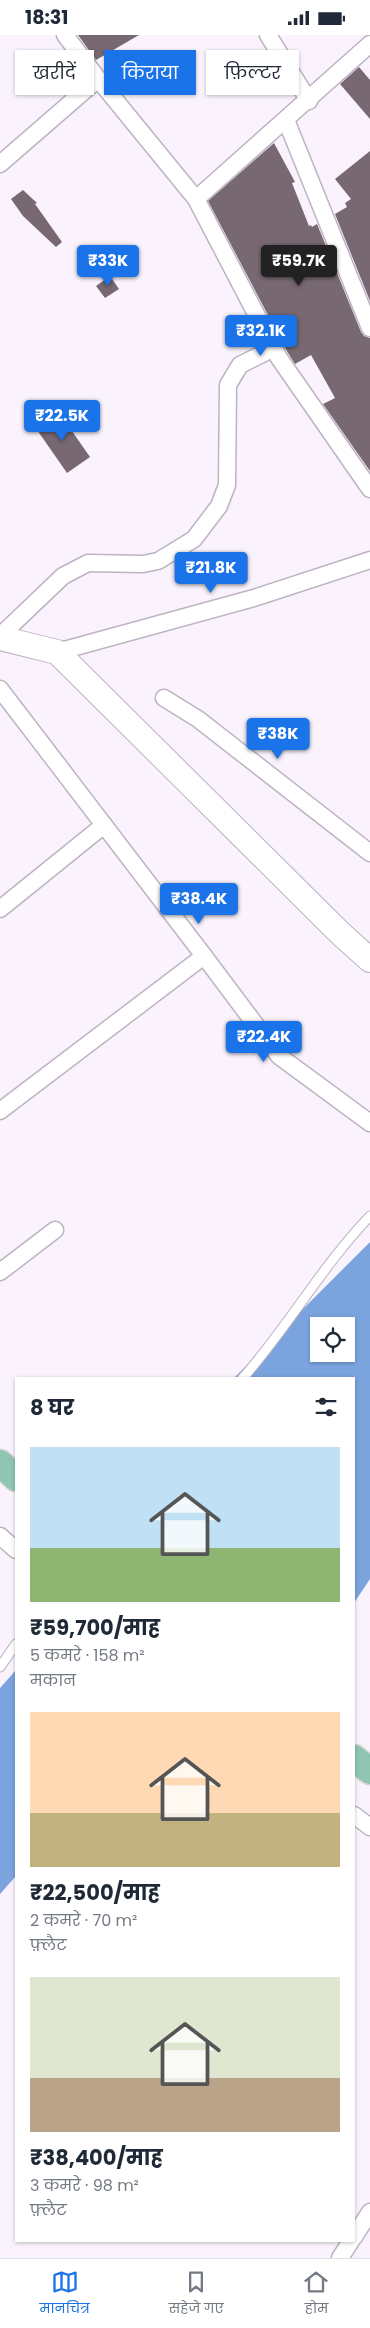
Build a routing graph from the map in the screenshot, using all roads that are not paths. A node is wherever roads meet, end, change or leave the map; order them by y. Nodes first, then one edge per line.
1 (65, 35) edge
2 (268, 35) edge
3 (370, 44) edge
4 (98, 79) junction
5 (308, 101) junction
6 (286, 120) junction
7 (0, 164) edge
8 (196, 199) junction
9 (370, 328) edge
10 (274, 347) junction
11 (370, 489) edge
12 (370, 560) edge
13 (0, 637) edge
14 (57, 652) junction
15 (0, 689) edge
16 (164, 698) dead end
17 (104, 825) junction
18 (370, 853) edge
19 (0, 909) edge
20 (204, 956) junction
21 (370, 960) edge
22 (0, 1111) edge
23 (370, 1123) edge
24 (370, 1216) edge
25 (55, 1230) dead end
26 (0, 1272) edge
27 (244, 1377) edge
28 (0, 1463) edge
29 (15, 1477) edge
30 (15, 1645) edge
31 (0, 1667) edge
32 (355, 1759) edge
33 (370, 1771) edge
34 (355, 1816) edge
35 (370, 1827) edge
36 (370, 2212) edge
37 (355, 2235) edge
38 (350, 2242) edge
39 (340, 2258) edge

1 - 4 street
2 - 5 street
3 - 5 street
4 - 7 street
4 - 8 street
5 - 6 street
6 - 8 street
6 - 9 street
8 - 10 street
10 - 11 street
10 - 13 street
12 - 14 street
13 - 14 main road
14 - 21 main road
15 - 17 street
16 - 18 street
17 - 19 street
17 - 20 street
20 - 22 street
20 - 23 street
24 - 27 lane
25 - 26 street
28 - 29 main road
30 - 31 lane
32 - 33 main road
34 - 35 street
36 - 37 street
38 - 39 street

